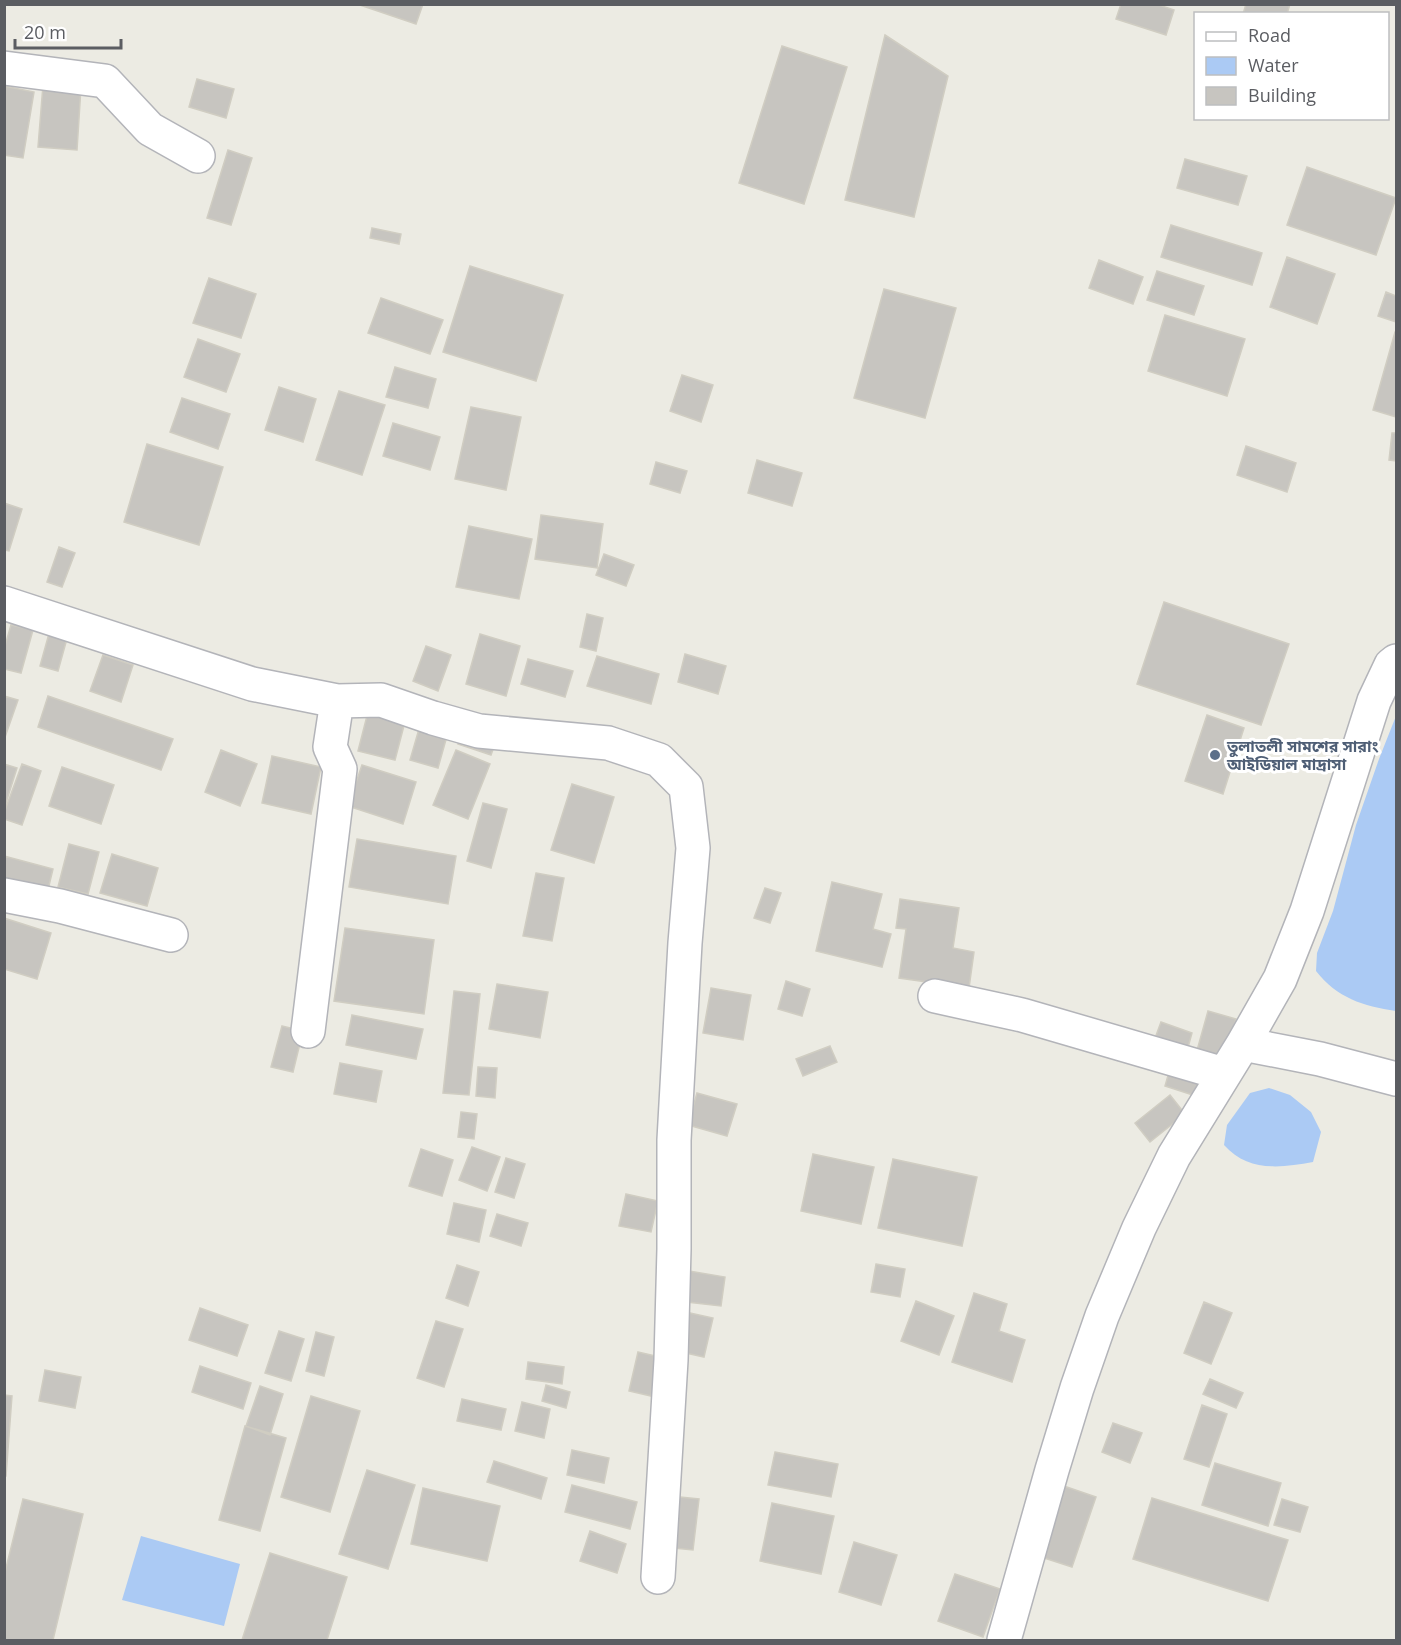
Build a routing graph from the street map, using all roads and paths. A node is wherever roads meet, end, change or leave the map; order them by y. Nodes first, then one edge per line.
1 (4, 68) edge
2 (198, 156) dead end
3 (7, 613) edge
4 (1396, 662) edge
5 (337, 701) junction
6 (4, 895) edge
7 (171, 935) dead end
8 (935, 996) dead end
9 (308, 1031) dead end
10 (1244, 1044) junction
11 (1224, 1074) junction
12 (1396, 1079) edge
13 (658, 1577) dead end
14 (1004, 1641) edge

1 - 2 street
3 - 5 street
4 - 10 street
5 - 9 street
5 - 13 street
6 - 7 street
8 - 11 street
10 - 11 street
10 - 12 street
11 - 14 street

